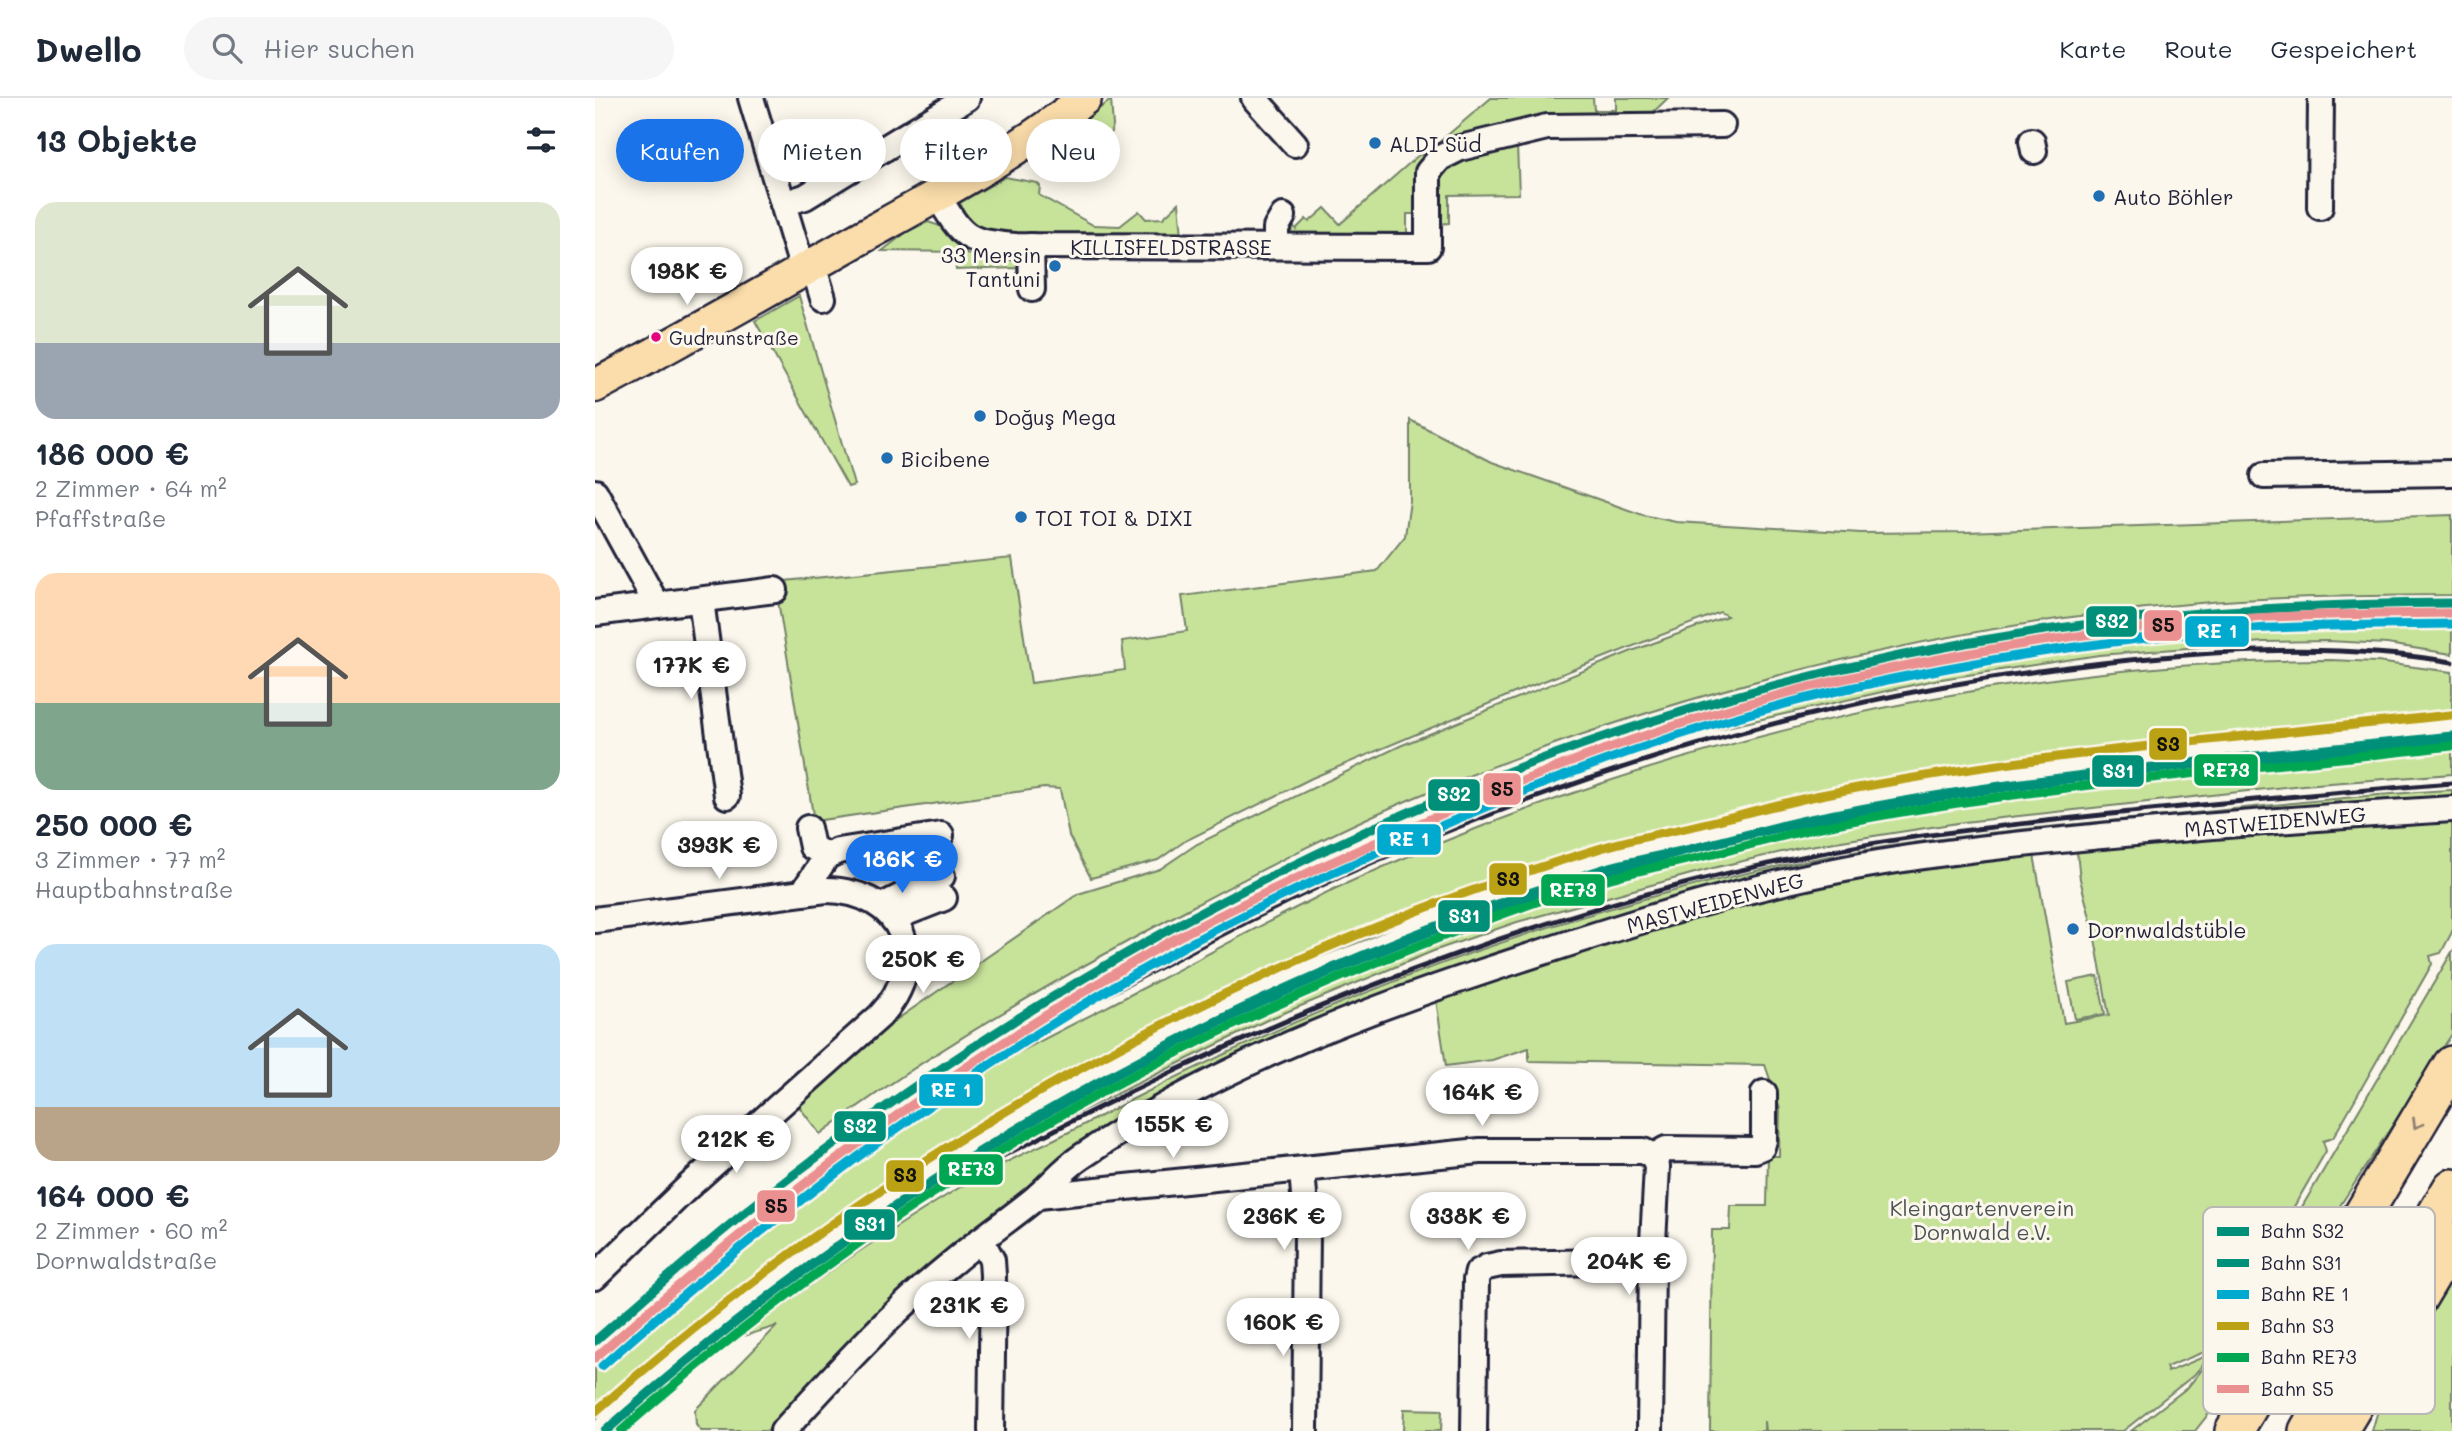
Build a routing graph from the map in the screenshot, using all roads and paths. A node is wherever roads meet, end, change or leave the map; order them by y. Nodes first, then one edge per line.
1 (751, 98) edge
2 (967, 98) edge
3 (1085, 98) edge
4 (1254, 98) edge
5 (2321, 98) edge
6 (1722, 125) dead end
7 (1294, 144) dead end
8 (937, 195) junction
9 (783, 204) junction
10 (2321, 207) dead end
11 (1283, 216) dead end
12 (1031, 246) junction
13 (1276, 246) junction
14 (808, 267) junction
15 (1032, 289) dead end
16 (823, 298) dead end
17 (596, 383) edge
18 (2452, 473) edge
19 (2264, 476) dead end
20 (595, 492) edge
21 (775, 590) dead end
22 (701, 600) junction
23 (657, 606) junction
24 (595, 613) edge
25 (727, 796) dead end
26 (2452, 808) edge
27 (808, 828) dead end
28 (941, 835) dead end
29 (827, 856) junction
30 (943, 887) dead end
31 (808, 892) junction
32 (887, 912) junction
33 (595, 920) edge
34 (2452, 1065) edge
35 (1764, 1093) dead end
36 (2452, 1112) edge
37 (1654, 1156) junction
38 (1302, 1170) junction
39 (2452, 1188) edge
40 (1038, 1196) junction
41 (2367, 1207) edge
42 (2395, 1207) edge
43 (2435, 1217) edge
44 (981, 1240) junction
45 (2452, 1241) edge
46 (1652, 1261) junction
47 (2435, 1269) edge
48 (595, 1277) edge
49 (2230, 1414) edge
50 (2244, 1414) edge
51 (2272, 1414) edge
52 (2318, 1414) edge
53 (2348, 1414) edge
54 (2367, 1414) edge
55 (783, 1431) edge
56 (991, 1431) edge
57 (1305, 1431) edge
58 (1474, 1431) edge
59 (1650, 1431) edge
60 (2217, 1431) edge
61 (2234, 1431) edge
62 (2262, 1431) edge
63 (2308, 1431) edge
64 (2338, 1431) edge
65 (2361, 1431) edge

1 - 9 street
2 - 9 street
3 - 8 main road
4 - 7 street
5 - 10 street
6 - 13 street, KILLISFELDSTRASSE
8 - 12 street, KILLISFELDSTRASSE
8 - 14 main road
9 - 14 street
11 - 13 street
12 - 13 street, KILLISFELDSTRASSE
12 - 15 street
14 - 16 street
14 - 17 main road
18 - 19 street
20 - 23 street
21 - 22 street
22 - 23 street
22 - 25 street
23 - 24 street
26 - 40 street, MASTWEIDENWEG
27 - 29 street
28 - 29 street
29 - 31 street
30 - 32 street
31 - 32 street
31 - 33 street
32 - 48 street
34 -> 41 highway
35 - 37 street
36 - 42 highway
37 - 38 street
37 - 46 street
38 - 40 street
38 - 57 street
39 - 43 highway
40 - 44 street, MASTWEIDENWEG
44 - 55 street, MASTWEIDENWEG
44 - 56 street
45 - 47 highway
46 - 58 street
46 - 59 street
49 - 60 highway
50 - 61 highway
51 - 62 highway
52 - 63 highway
53 - 64 highway
54 - 65 highway

